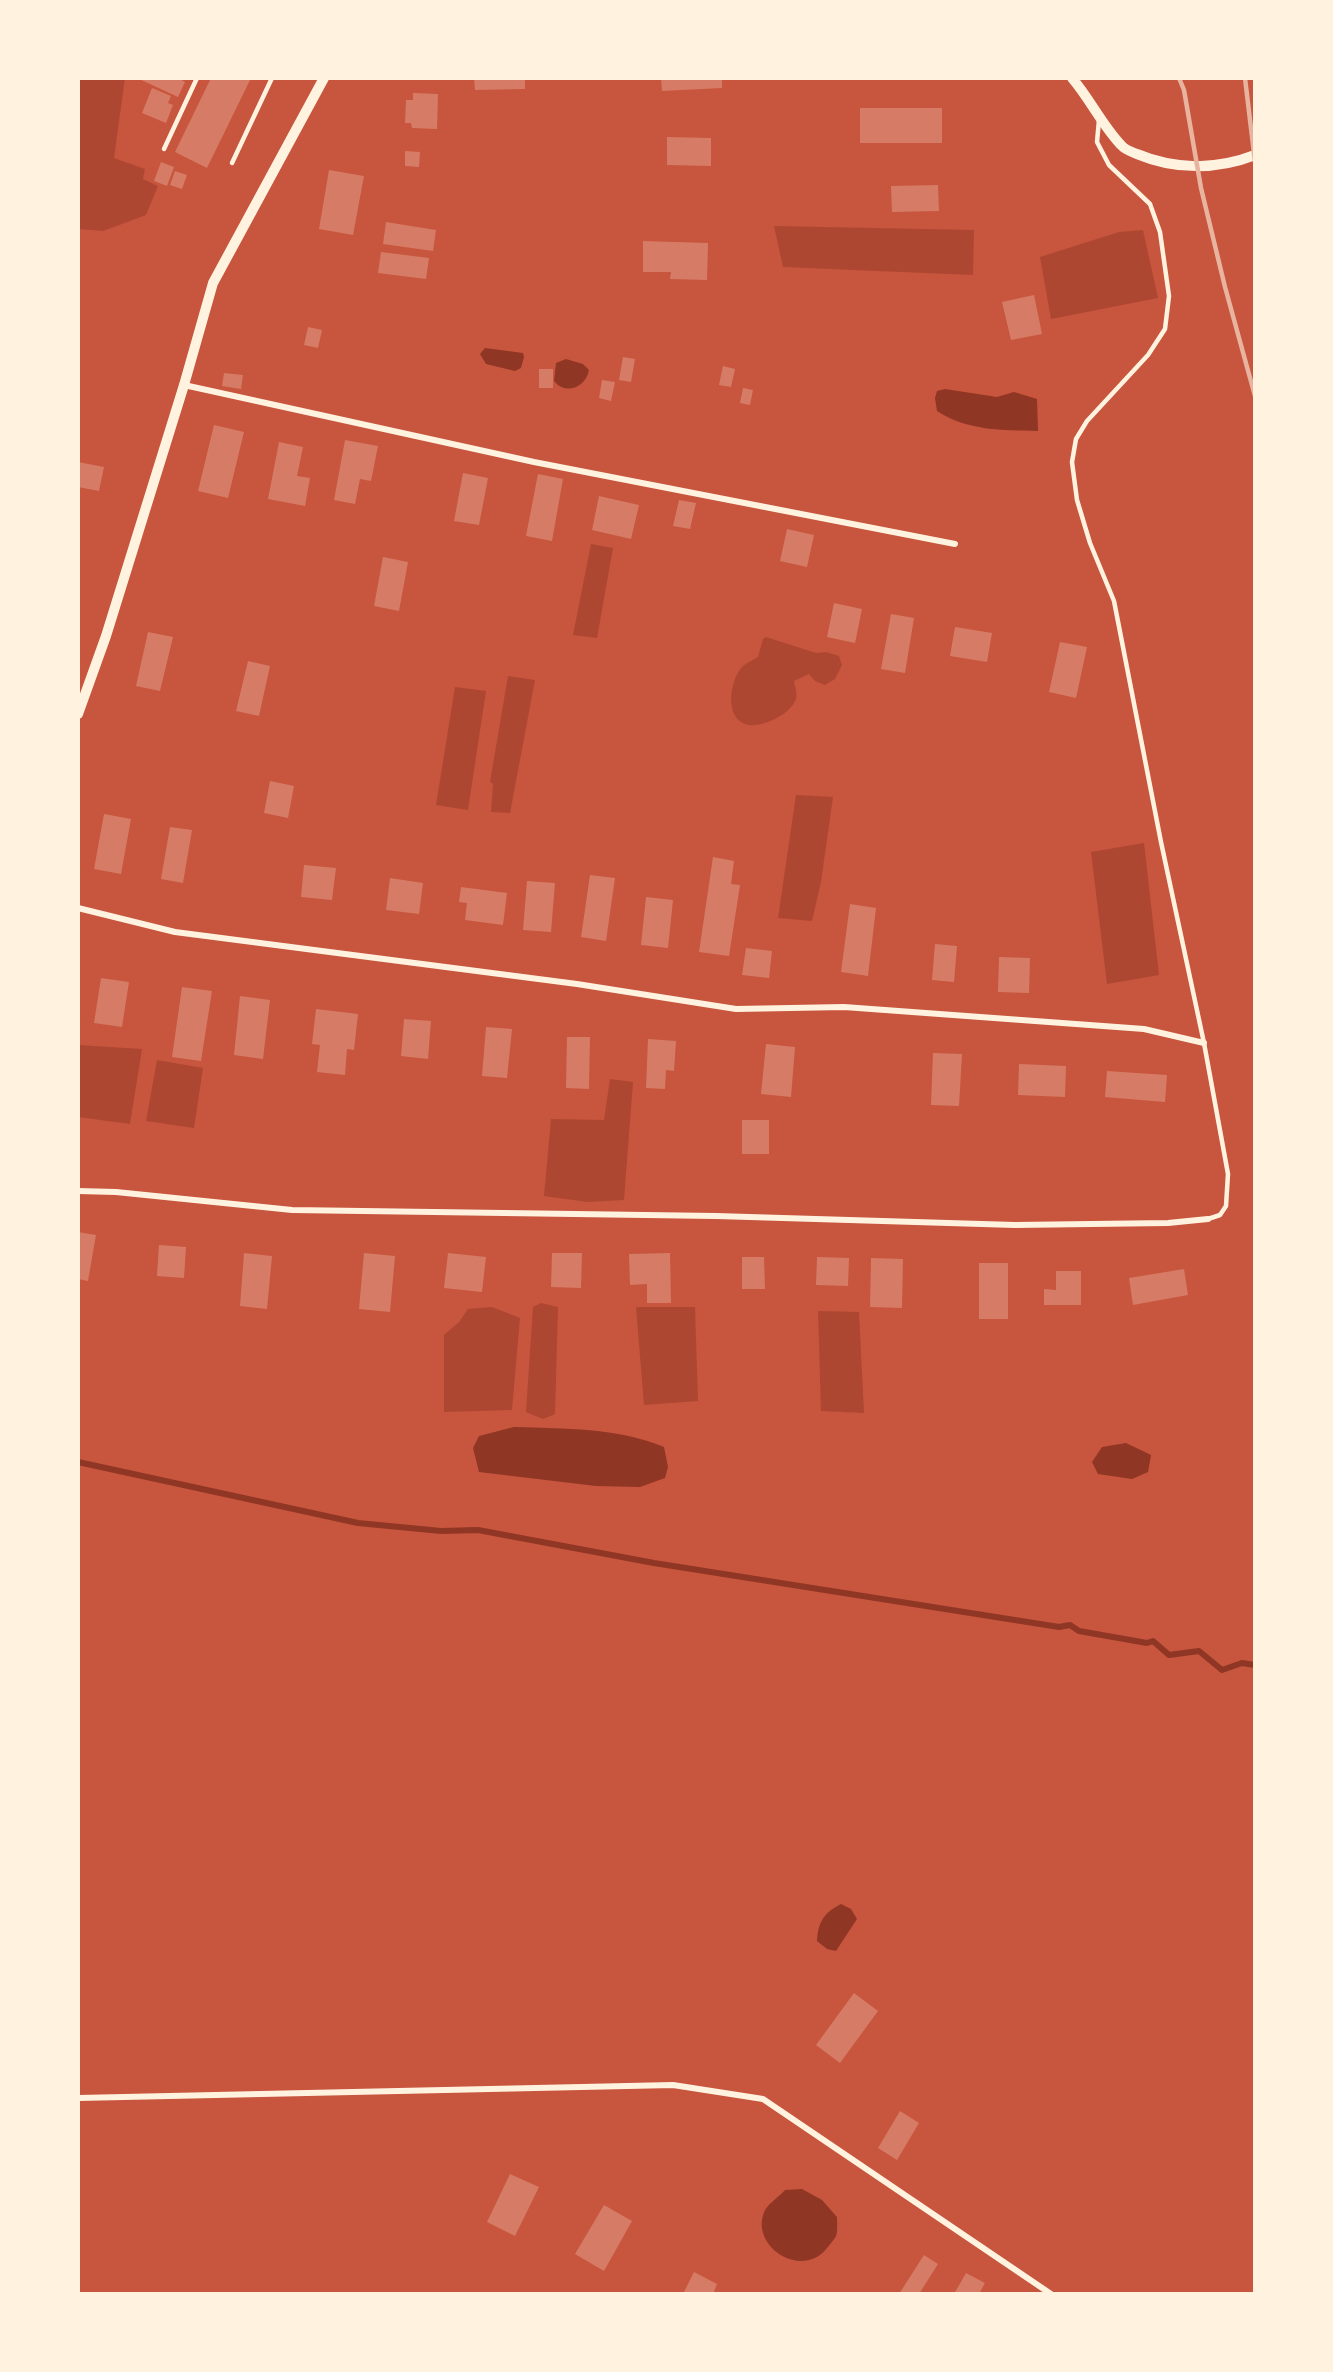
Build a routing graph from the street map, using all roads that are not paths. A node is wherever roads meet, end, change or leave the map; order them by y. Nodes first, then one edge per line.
1 (197, 78) edge
2 (272, 78) edge
3 (324, 78) edge
4 (1072, 78) edge
5 (1100, 119) junction
6 (164, 149) dead end
7 (1255, 155) edge
8 (232, 163) dead end
9 (184, 385) junction
10 (955, 544) dead end
11 (78, 714) edge
12 (78, 908) edge
13 (1204, 1043) junction
14 (78, 1191) edge
15 (1209, 1220) joint
16 (78, 2098) edge
17 (1051, 2294) edge

1 - 6 lane
2 - 8 lane
3 - 9 street
4 - 5 street
5 - 7 street
5 - 13 lane
9 - 10 street
9 - 11 street
12 - 13 street
13 - 15 lane
14 - 15 street
16 - 17 street

